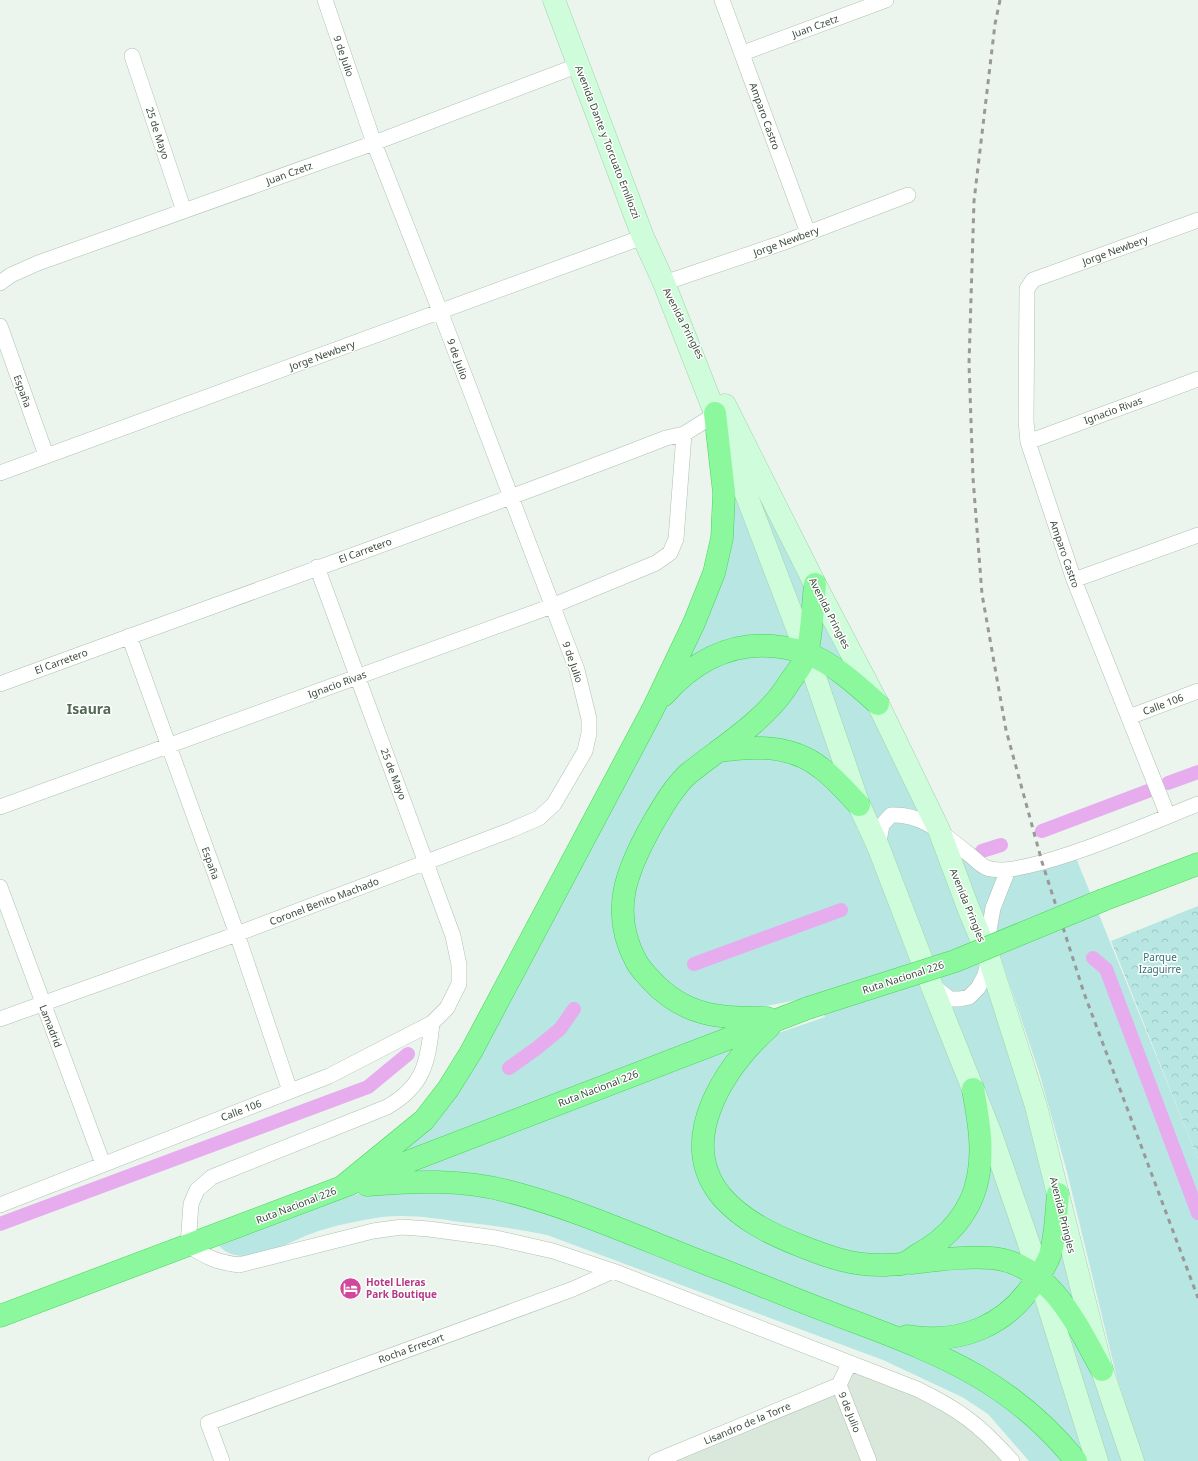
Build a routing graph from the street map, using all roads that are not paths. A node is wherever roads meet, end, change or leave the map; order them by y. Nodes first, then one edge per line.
1 (325, 0) edge
2 (554, 0) edge
3 (722, 0) edge
4 (886, 0) edge
5 (743, 53) junction
6 (132, 56) dead end
7 (579, 65) junction
8 (374, 143) junction
9 (908, 195) dead end
10 (184, 211) junction
11 (1198, 220) edge
12 (808, 233) junction
13 (643, 237) junction
14 (1033, 280) joint
15 (0, 283) edge
16 (664, 283) junction
17 (440, 311) junction
18 (0, 326) edge
19 (1198, 379) edge
20 (721, 411) junction
21 (684, 434) junction
22 (1028, 442) junction
23 (46, 455) junction
24 (0, 473) edge
25 (510, 498) junction
26 (1198, 535) edge
27 (316, 567) junction
28 (1074, 580) junction
29 (815, 584) junction
30 (552, 606) junction
31 (129, 636) junction
32 (807, 654) junction
33 (357, 676) junction
34 (0, 684) edge
35 (1198, 691) edge
36 (878, 704) junction
37 (653, 709) junction
38 (1129, 717) junction
39 (589, 719) joint
40 (168, 746) junction
41 (718, 751) junction
42 (1198, 804) edge
43 (859, 805) junction
44 (0, 807) edge
45 (1168, 816) junction
46 (939, 830) junction
47 (878, 846) junction
48 (427, 862) junction
49 (1198, 864) edge
50 (1008, 870) junction
51 (0, 887) edge
52 (237, 934) junction
53 (989, 958) junction
54 (459, 984) joint
55 (931, 984) junction
56 (42, 1003) junction
57 (780, 1018) junction
58 (0, 1019) edge
59 (432, 1023) junction
60 (973, 1089) junction
61 (290, 1091) junction
62 (103, 1164) junction
63 (342, 1187) junction
64 (1058, 1194) junction
65 (0, 1205) edge
66 (188, 1245) junction
67 (901, 1264) junction
68 (613, 1271) junction
69 (1038, 1277) junction
70 (0, 1316) edge
71 (882, 1332) junction
72 (849, 1364) junction
73 (1102, 1370) junction
74 (839, 1385) junction
75 (222, 1461) edge
76 (656, 1461) edge
77 (869, 1461) edge
78 (1012, 1461) edge
79 (1076, 1461) edge
80 (1097, 1461) edge
81 (1133, 1461) edge

1 - 8 street, 9 de Julio
2 - 7 main road, Avenida Dante y Torcuato Emiliozzi
3 - 5 street, Amparo Castro
4 - 5 street, Juan Czetz
5 - 12 street, Amparo Castro
6 - 10 street, 25 de Mayo
7 - 8 street, Juan Czetz
7 - 13 main road, Avenida Dante y Torcuato Emiliozzi
8 - 10 street, Juan Czetz
8 - 17 street, 9 de Julio
9 - 12 street, Jorge Newbery
10 - 15 street, Juan Czetz
11 - 14 street, Jorge Newbery
12 - 16 street, Jorge Newbery
13 - 16 main road, Avenida Dante y Torcuato Emiliozzi
13 - 17 street, Jorge Newbery
14 - 22 street, Amparo Castro
16 - 20 main road, Avenida Pringles
17 - 23 street, Jorge Newbery
17 - 25 street, 9 de Julio
18 - 23 street, España
19 - 22 street, Ignacio Rivas
20 - 21 street, El Carretero
20 - 29 main road, Avenida Pringles
20 - 32 main road, Avenida Pringles
20 - 37 highway
21 - 25 street, El Carretero
21 - 30 street, Ignacio Rivas
22 - 28 street, Amparo Castro
23 - 24 street, Jorge Newbery
25 - 27 street, El Carretero
25 - 30 street, 9 de Julio
26 - 28 street
27 - 31 street, El Carretero
27 - 33 street, 25 de Mayo
28 - 38 street, Amparo Castro
29 - 32 highway
29 - 36 main road, Avenida Pringles
30 - 33 street, Ignacio Rivas
30 - 39 street, 9 de Julio
31 - 34 street, El Carretero
31 - 40 street, España
32 - 36 highway
32 - 37 highway
32 - 41 highway
32 - 43 main road, Avenida Pringles
33 - 40 street, Ignacio Rivas
33 - 48 street, 25 de Mayo
35 - 38 street, Calle 106
36 - 46 main road, Avenida Pringles
37 - 63 highway
38 - 45 street, Amparo Castro
39 - 48 street, Coronel Benito Machado
40 - 44 street, Ignacio Rivas
40 - 52 street, España
41 - 43 highway
41 - 57 highway
42 - 45 street
43 - 47 main road, Avenida Pringles
45 - 50 street
46 - 47 street
46 - 50 street
46 - 53 main road, Avenida Pringles
47 - 55 main road, Avenida Pringles
48 - 52 street, Coronel Benito Machado
48 - 54 street, 25 de Mayo
49 - 57 highway, Ruta Nacional 226, bridge
50 - 53 street
51 - 56 street, Lamadrid
52 - 56 street, Coronel Benito Machado
52 - 61 street, España
53 - 55 street
53 - 64 main road, Avenida Pringles
54 - 59 street, Calle 106
55 - 60 main road, Avenida Pringles
56 - 58 street, Coronel Benito Machado
56 - 62 street, Lamadrid
57 - 63 highway, Ruta Nacional 226
57 - 67 highway
59 - 61 street, Calle 106
59 - 66 street
60 - 67 highway
60 - 69 main road, Avenida Pringles
61 - 62 street, Calle 106
62 - 65 street, Calle 106
63 - 66 highway, Ruta Nacional 226
63 - 71 highway
64 - 69 highway
64 - 73 main road, Avenida Pringles
66 - 68 street
66 - 70 highway, Ruta Nacional 226
67 - 69 highway
68 - 72 street
68 - 75 street, Rocha Errecart
69 - 71 highway
69 - 73 highway
69 - 80 main road, Avenida Pringles
71 - 79 highway
72 - 74 street, 9 de Julio
72 - 78 street
73 - 81 main road, Avenida Pringles
74 - 76 street, Lisandro de la Torre
74 - 77 street, 9 de Julio

